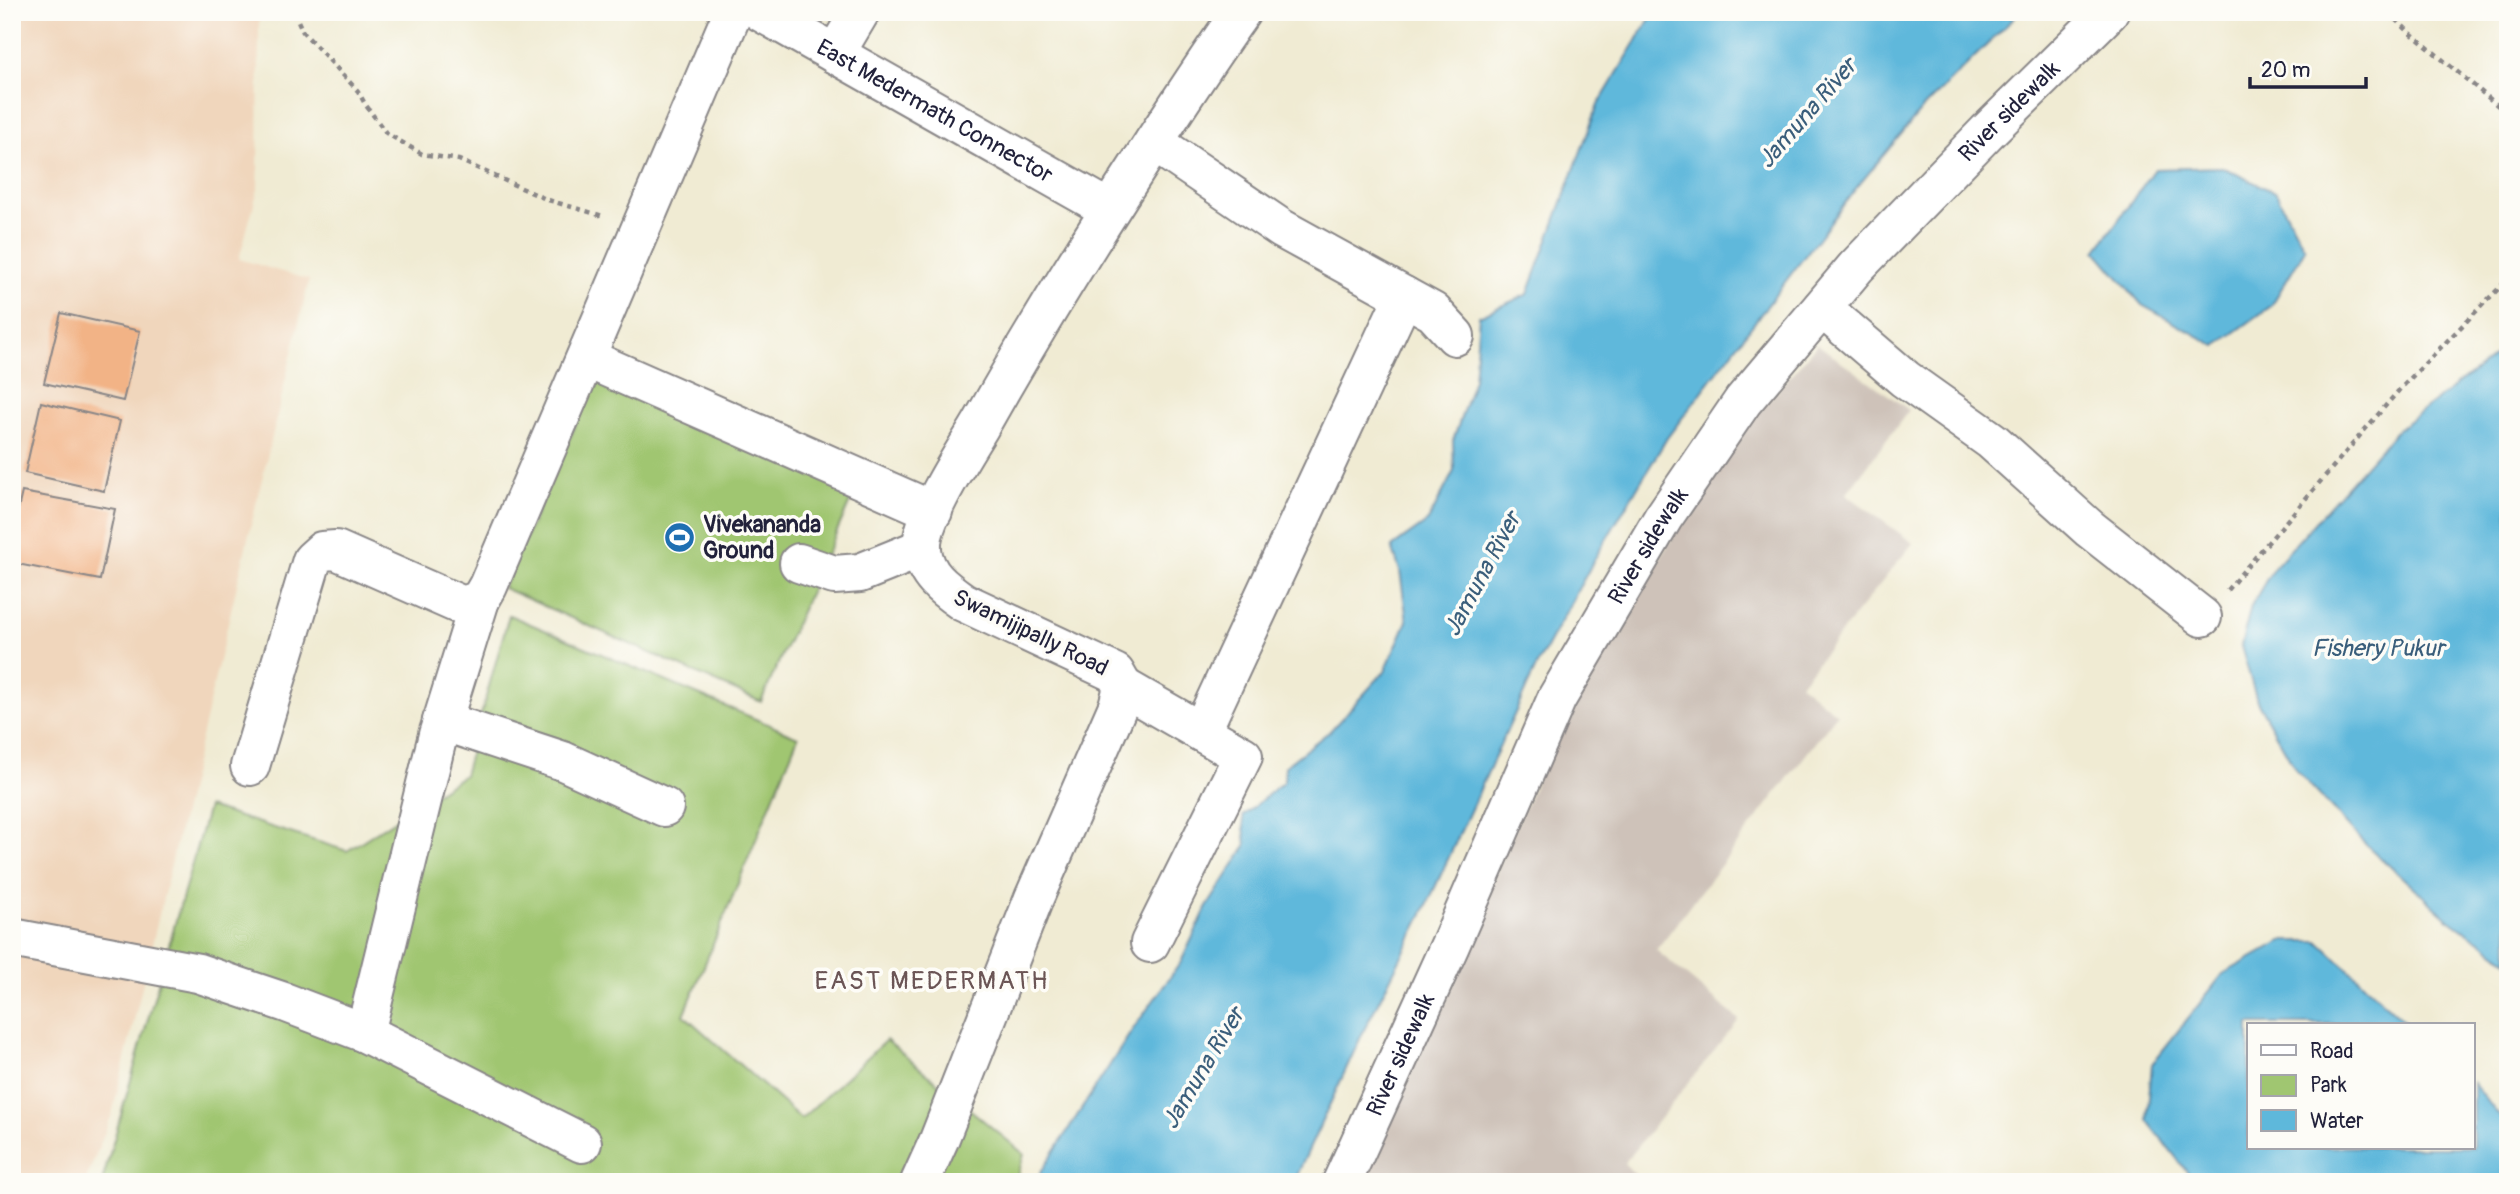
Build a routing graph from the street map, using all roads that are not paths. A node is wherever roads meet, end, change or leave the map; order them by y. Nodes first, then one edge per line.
1 (733, 12) edge
2 (761, 12) edge
3 (860, 12) edge
4 (1241, 12) edge
5 (2109, 12) edge
6 (835, 54) junction
7 (1153, 142) junction
8 (1109, 209) junction
9 (1404, 296) junction
10 (1822, 308) junction
11 (1455, 336) dead end
12 (586, 358) junction
13 (933, 511) junction
14 (922, 548) junction
15 (799, 564) dead end
16 (480, 600) junction
17 (2202, 617) road end
18 (1123, 687) junction
19 (442, 721) junction
20 (1201, 732) junction
21 (250, 766) dead end
22 (664, 807) dead end
23 (12, 938) edge
24 (1150, 943) dead end
25 (365, 1033) junction
26 (582, 1143) dead end
27 (920, 1182) edge
28 (1342, 1182) edge

1 - 12 street
2 - 6 street, East Medermath Connector
3 - 6 street
4 - 7 street
5 - 10 street, River sidewalk
6 - 8 street, East Medermath Connector
7 - 8 street
7 - 9 street
8 - 13 street
9 - 11 street
9 - 20 street
10 - 17 street
10 - 28 street, River sidewalk
12 - 13 street
12 - 16 street
13 - 14 street
14 - 15 street
14 - 18 street, Swamijipally Road
16 - 19 street
16 - 21 street
18 - 20 street
18 - 27 street, Swamijipally Road
19 - 22 street
19 - 25 street
20 - 24 street
23 - 25 street
25 - 26 street

